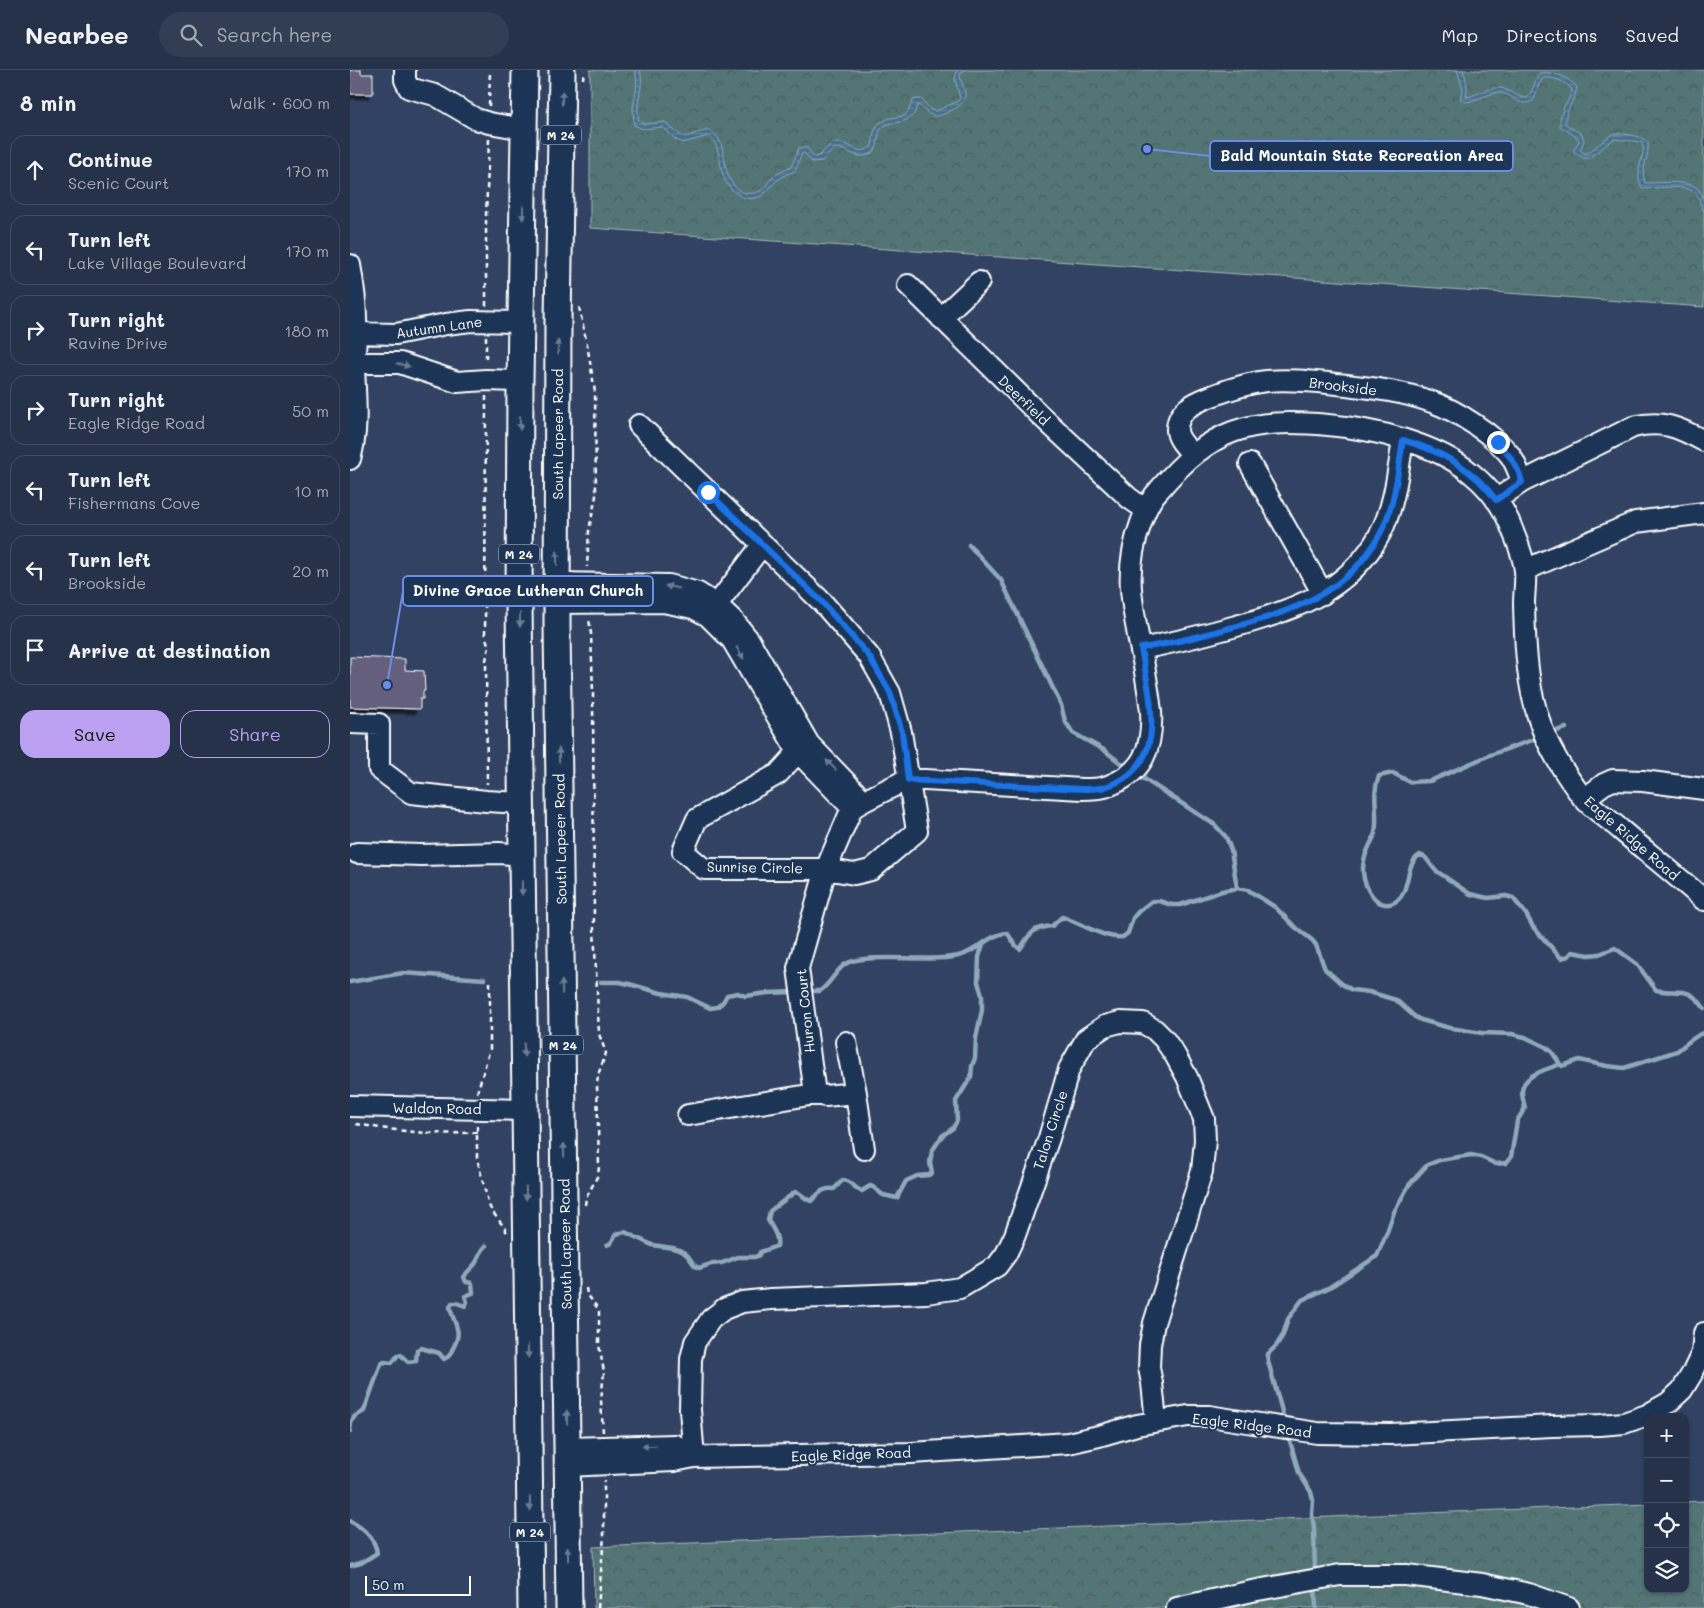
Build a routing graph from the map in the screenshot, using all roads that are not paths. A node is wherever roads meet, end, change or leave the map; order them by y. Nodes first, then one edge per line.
1 (404, 70) edge
2 (525, 70) edge
3 (562, 70) edge
4 (524, 129) junction
5 (350, 265) edge
6 (979, 282) dead end
7 (908, 285) dead end
8 (521, 314) junction
9 (941, 318) junction
10 (558, 322) junction
11 (356, 333) junction
12 (354, 364) junction
13 (520, 381) junction
14 (639, 425) dead end
15 (1403, 440) junction
16 (1704, 441) edge
17 (1193, 455) junction
18 (350, 459) edge
19 (1250, 464) dead end
20 (1522, 482) junction
21 (520, 487) junction
22 (1496, 500) junction
23 (557, 501) junction
24 (1146, 510) junction
25 (1704, 513) edge
26 (763, 544) junction
27 (1525, 570) junction
28 (557, 593) junction
29 (1323, 594) junction
30 (712, 611) junction
31 (1141, 648) junction
32 (350, 723) edge
33 (804, 748) junction
34 (908, 780) junction
35 (1704, 789) edge
36 (1584, 799) junction
37 (522, 803) junction
38 (858, 804) junction
39 (357, 853) dead end
40 (522, 855) junction
41 (826, 868) junction
42 (1703, 898) edge
43 (846, 1042) dead end
44 (856, 1093) junction
45 (815, 1094) junction
46 (350, 1106) edge
47 (524, 1110) junction
48 (688, 1116) dead end
49 (864, 1149) dead end
50 (1704, 1334) edge
51 (1156, 1421) junction
52 (529, 1456) junction
53 (567, 1457) junction
54 (694, 1457) junction
55 (531, 1600) edge
56 (569, 1605) edge
57 (1177, 1608) edge
58 (1569, 1608) edge

1 - 4 street
2 - 4 main road, M 24
10 -> 3 main road, South Lapeer Road / M 24
4 -> 8 main road, M 24
5 - 11 street
6 - 9 street
7 - 9 street, Deerfield
8 - 10 main road
8 - 11 street, Autumn Lane
8 - 13 main road, M 24
9 - 24 street, Deerfield
23 -> 10 main road, South Lapeer Road / M 24
11 - 12 street
12 -> 13 street
12 - 18 street
13 -> 21 main road, M 24
14 - 26 street
15 - 17 street, Eagle Ridge Road
15 - 22 street, Eagle Ridge Road
15 - 29 street
16 - 20 street
17 - 20 street, Brookside
17 - 24 street, Eagle Ridge Road
19 - 29 street
20 - 22 street
21 - 23 main road
21 -> 37 main road, M 24
22 - 27 street, Eagle Ridge Road
28 -> 23 main road, South Lapeer Road / M 24
24 - 31 street, Eagle Ridge Road
25 - 27 street
26 - 30 street
26 - 34 street
27 - 36 street, Eagle Ridge Road
28 - 30 street
53 -> 28 main road, South Lapeer Road / M 24
29 - 31 street
30 - 33 street
31 - 34 street, Eagle Ridge Road
32 - 37 street
33 - 38 street
33 - 41 street, Sunrise Circle
34 - 38 street
34 - 41 street
35 - 36 street
36 - 42 street, Eagle Ridge Road
37 - 40 main road, M 24
38 - 41 street, Huron Court
39 - 40 street
40 -> 47 main road, M 24
41 - 45 street, Huron Court
43 - 44 street
44 - 45 street
44 - 49 street
45 - 48 street
46 - 47 street, Waldon Road
47 -> 52 main road, M 24
50 - 51 street, Eagle Ridge Road
51 - 54 street, Eagle Ridge Road
51 - 54 street, Talon Circle
52 - 53 main road
52 -> 55 main road, M 24
53 - 54 street, Eagle Ridge Road
56 -> 53 main road, South Lapeer Road / M 24
55 - 56 main road
57 - 58 street

